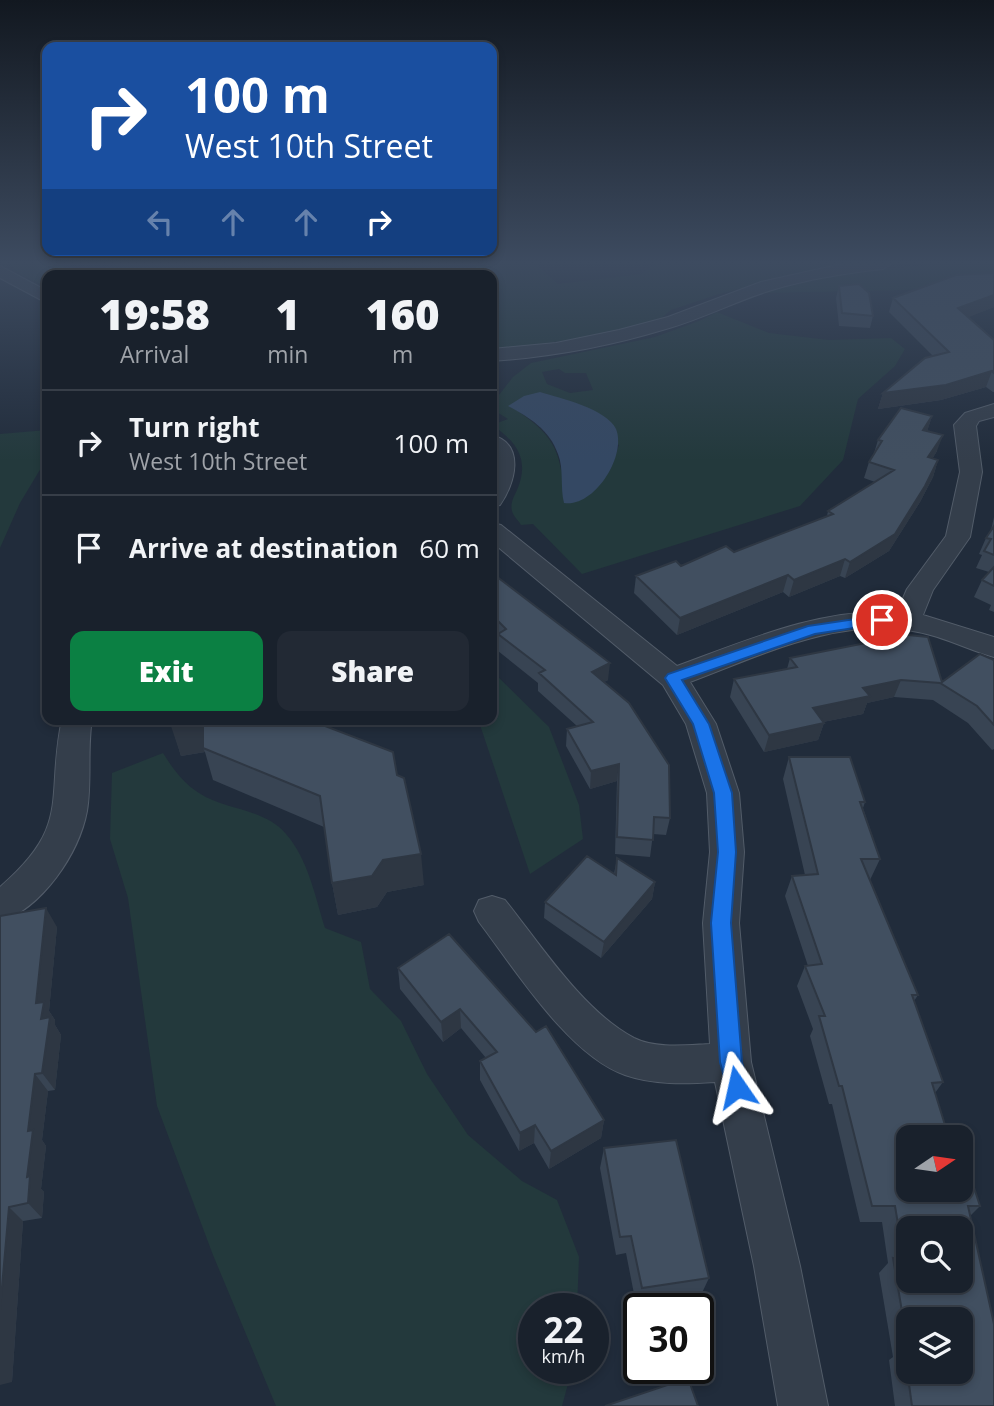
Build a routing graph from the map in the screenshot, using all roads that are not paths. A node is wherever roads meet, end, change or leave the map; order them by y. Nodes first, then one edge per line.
1 (643, 330) edge
2 (497, 354) edge
3 (994, 410) edge
4 (497, 449) edge
5 (497, 501) edge
6 (497, 521) edge
7 (907, 621) junction
8 (994, 648) edge
9 (673, 678) junction
10 (76, 725) edge
11 (0, 908) edge
12 (492, 911) dead end
13 (731, 1062) junction
14 (803, 1406) edge

1 - 2 street
3 - 7 street
4 - 5 street
6 - 9 street
7 - 8 street
7 - 9 street
9 - 13 street
10 - 11 street
12 - 13 street
13 - 14 street

